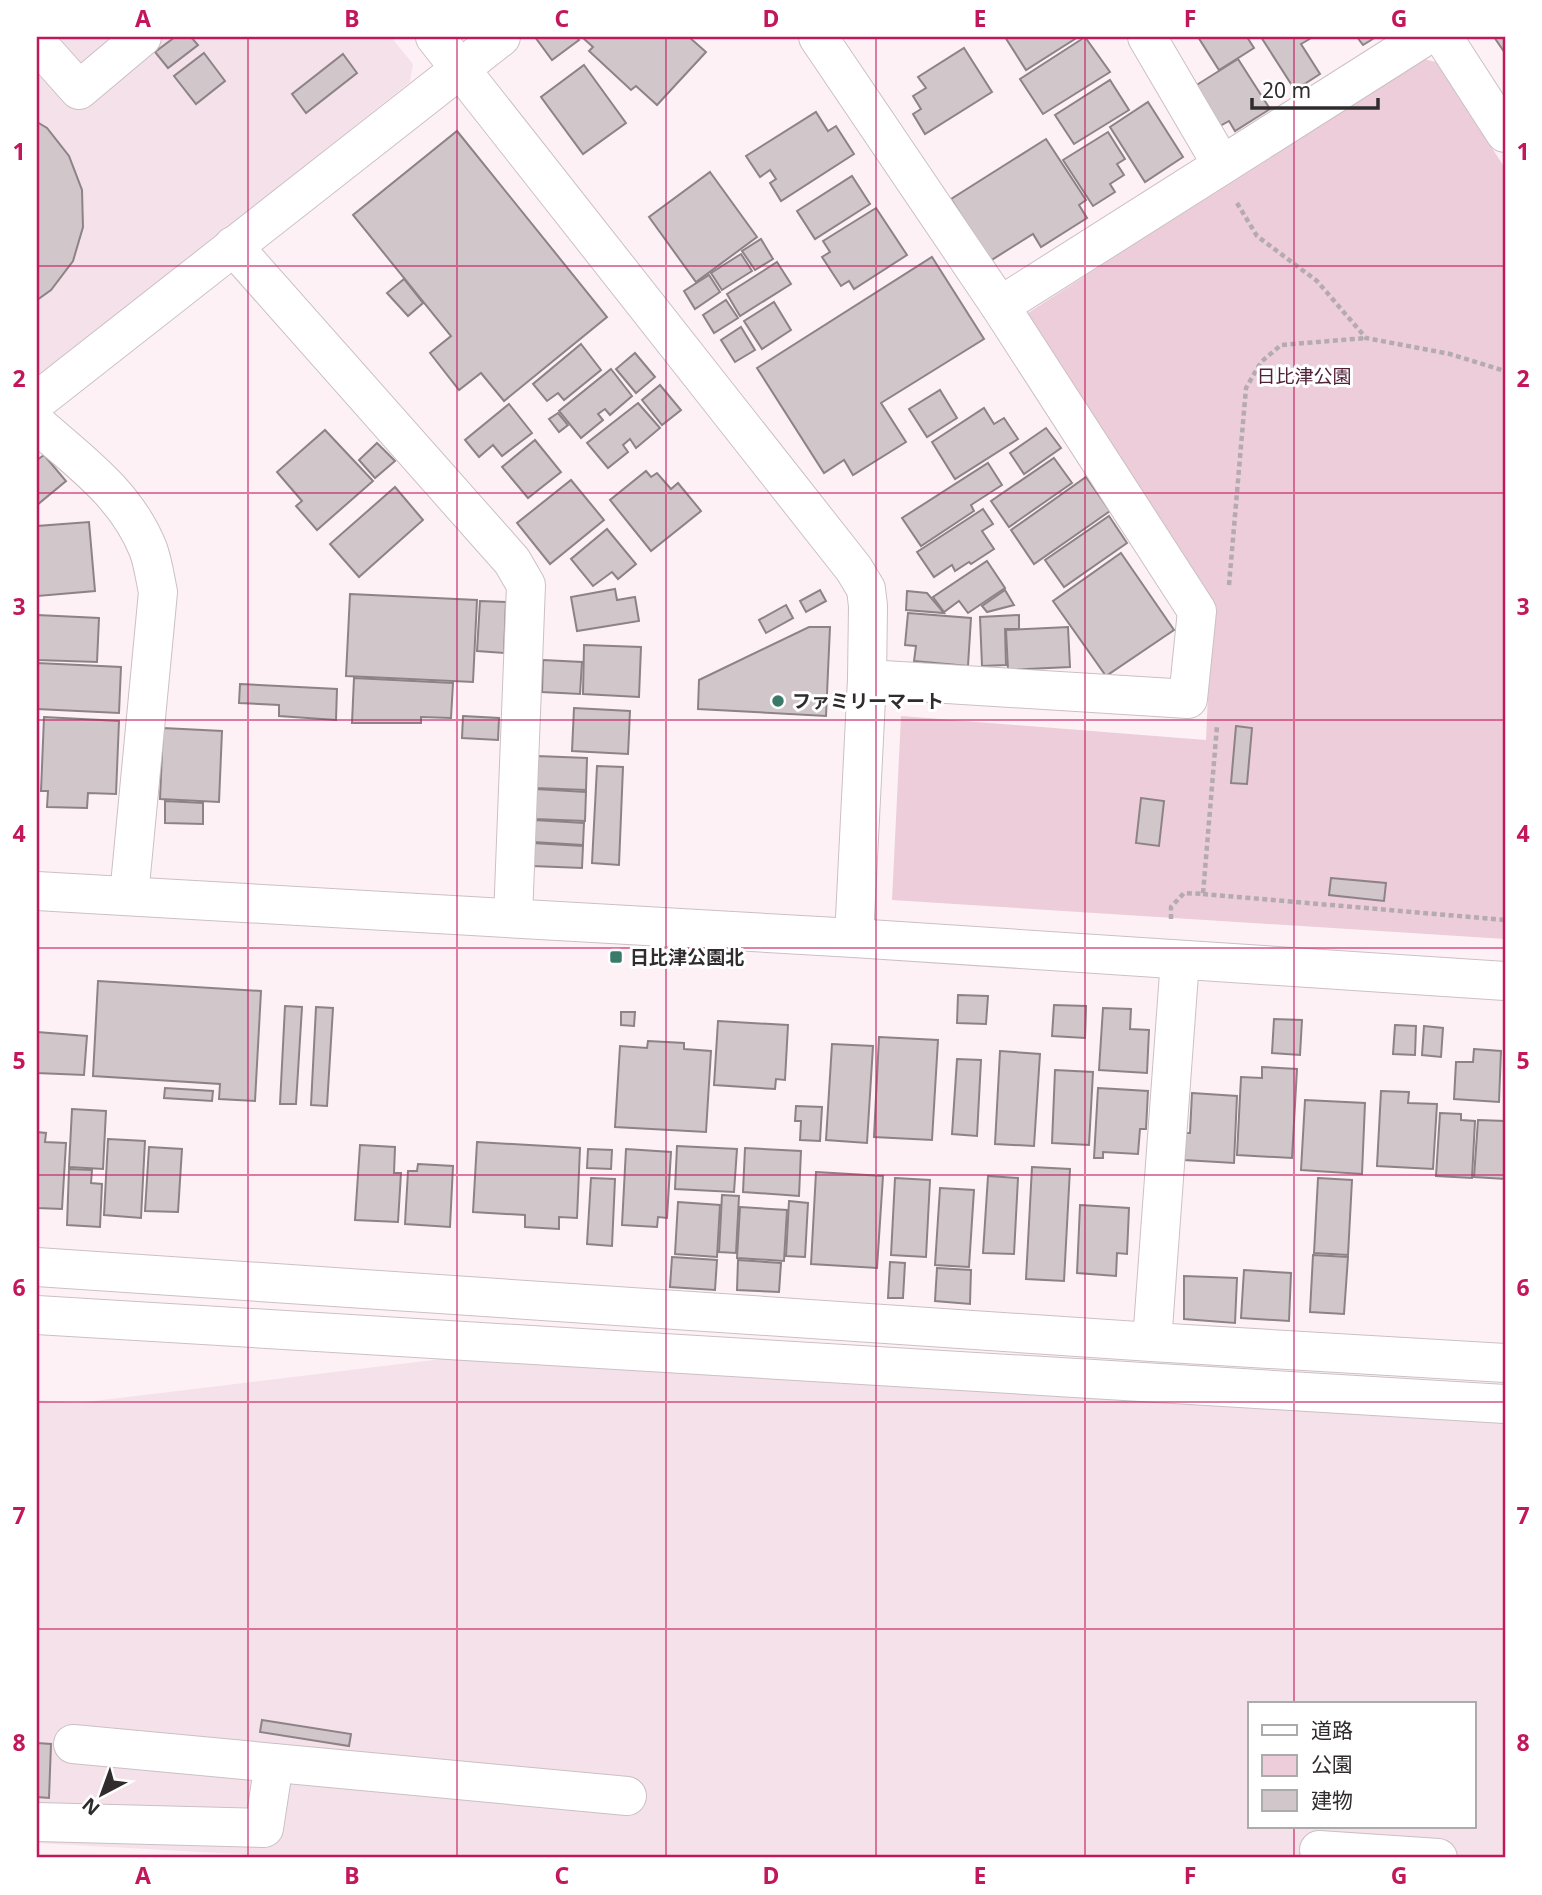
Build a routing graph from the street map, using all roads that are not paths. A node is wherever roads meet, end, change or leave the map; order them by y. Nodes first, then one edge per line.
1 (142, 37) edge
2 (435, 37) edge
3 (501, 37) edge
4 (818, 37) edge
5 (1147, 37) edge
6 (1424, 37) edge
7 (1443, 37) edge
8 (37, 43) edge
9 (460, 69) junction
10 (1505, 132) edge
11 (1219, 166) junction
12 (233, 246) junction
13 (1000, 306) junction
14 (37, 401) edge
15 (37, 424) edge
16 (867, 679) junction
17 (37, 891) edge
18 (129, 896) junction
19 (513, 918) junction
20 (854, 938) junction
21 (1180, 960) junction
22 (1505, 981) edge
23 (37, 1267) edge
24 (37, 1315) edge
25 (1152, 1342) junction
26 (1505, 1363) edge
27 (1505, 1404) edge
28 (73, 1744) dead end
29 (274, 1763) junction
30 (627, 1796) dead end
31 (37, 1822) edge
32 (1319, 1850) dead end
33 (1438, 1858) edge

1 - 8 street
2 - 9 street
3 - 9 street
4 - 13 street
5 - 11 street
6 - 11 street
7 - 10 street
9 - 12 street
9 - 16 street
11 - 13 street
12 - 14 street
12 - 19 street
13 - 16 street
15 - 18 street
16 - 20 street
17 - 18 street
18 - 19 street
19 - 20 street
20 - 21 street
21 - 22 street
21 - 25 street
23 - 25 street
24 - 27 street
25 - 26 street
28 - 29 street
29 - 30 street
29 - 31 street
32 - 33 street

